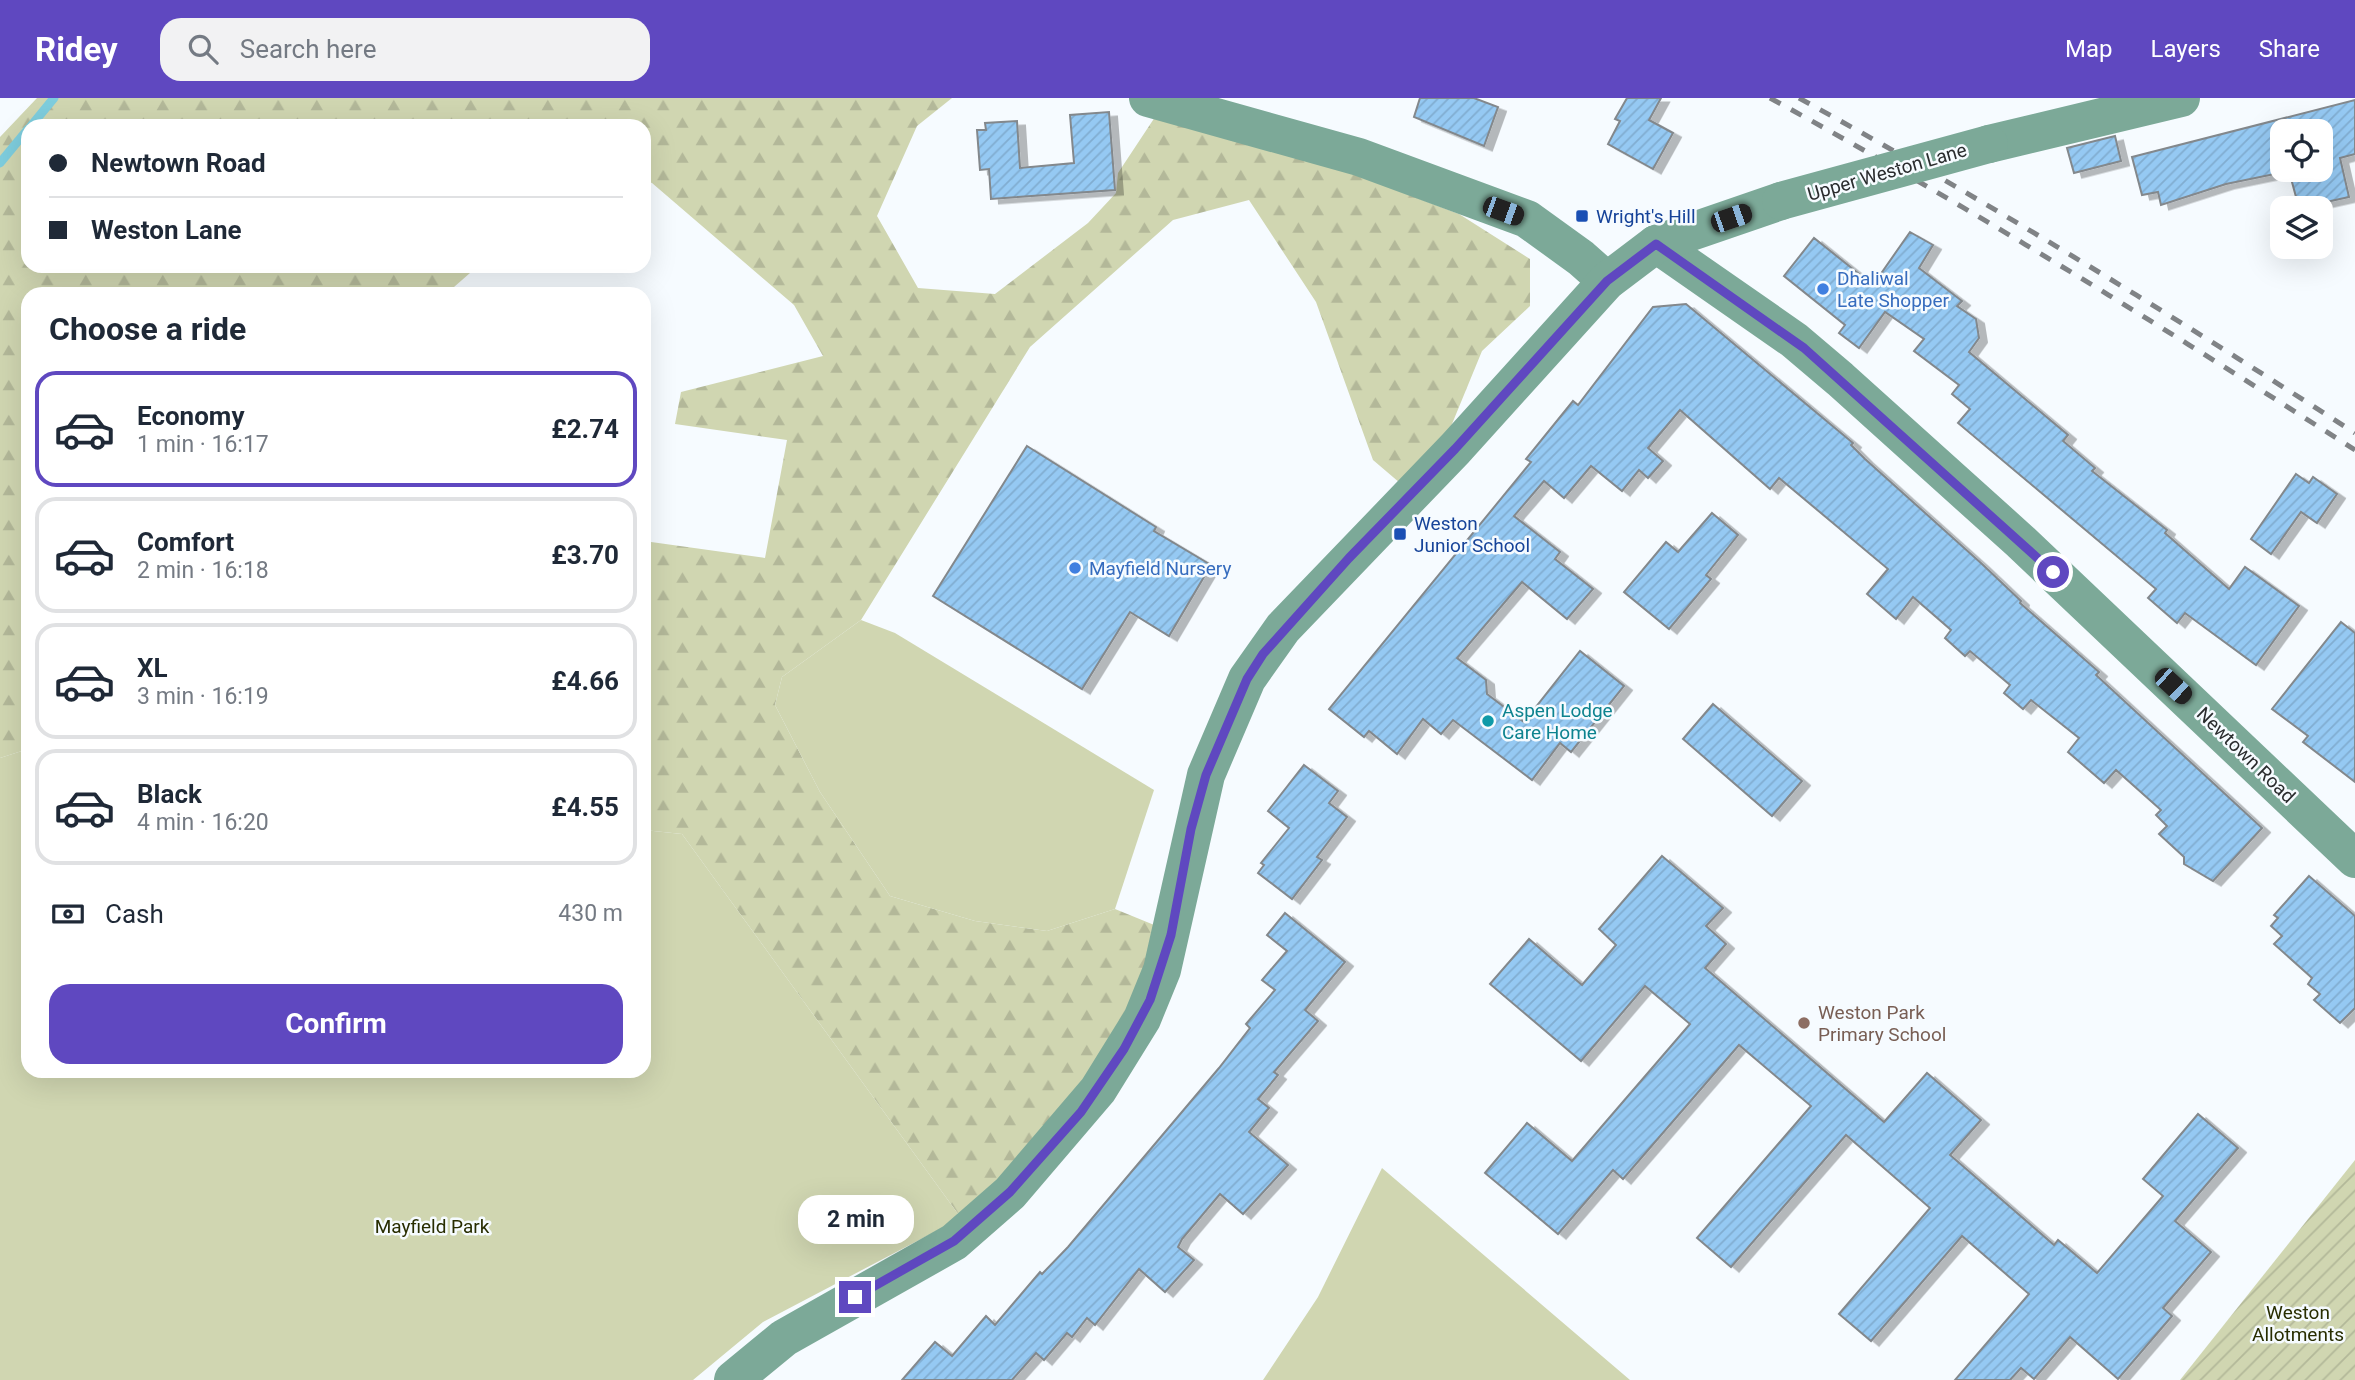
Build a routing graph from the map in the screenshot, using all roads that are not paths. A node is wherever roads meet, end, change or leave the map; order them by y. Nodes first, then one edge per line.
1 (1148, 98) edge
2 (2181, 98) edge
3 (1656, 244) junction
4 (1607, 281) junction
5 (2355, 859) edge
6 (733, 1380) edge

1 - 4 street
2 - 3 street, Upper Weston Lane, bridge
3 - 4 street, Upper Weston Lane
3 - 5 street, Newtown Road
4 - 6 street, Upper Weston Lane

